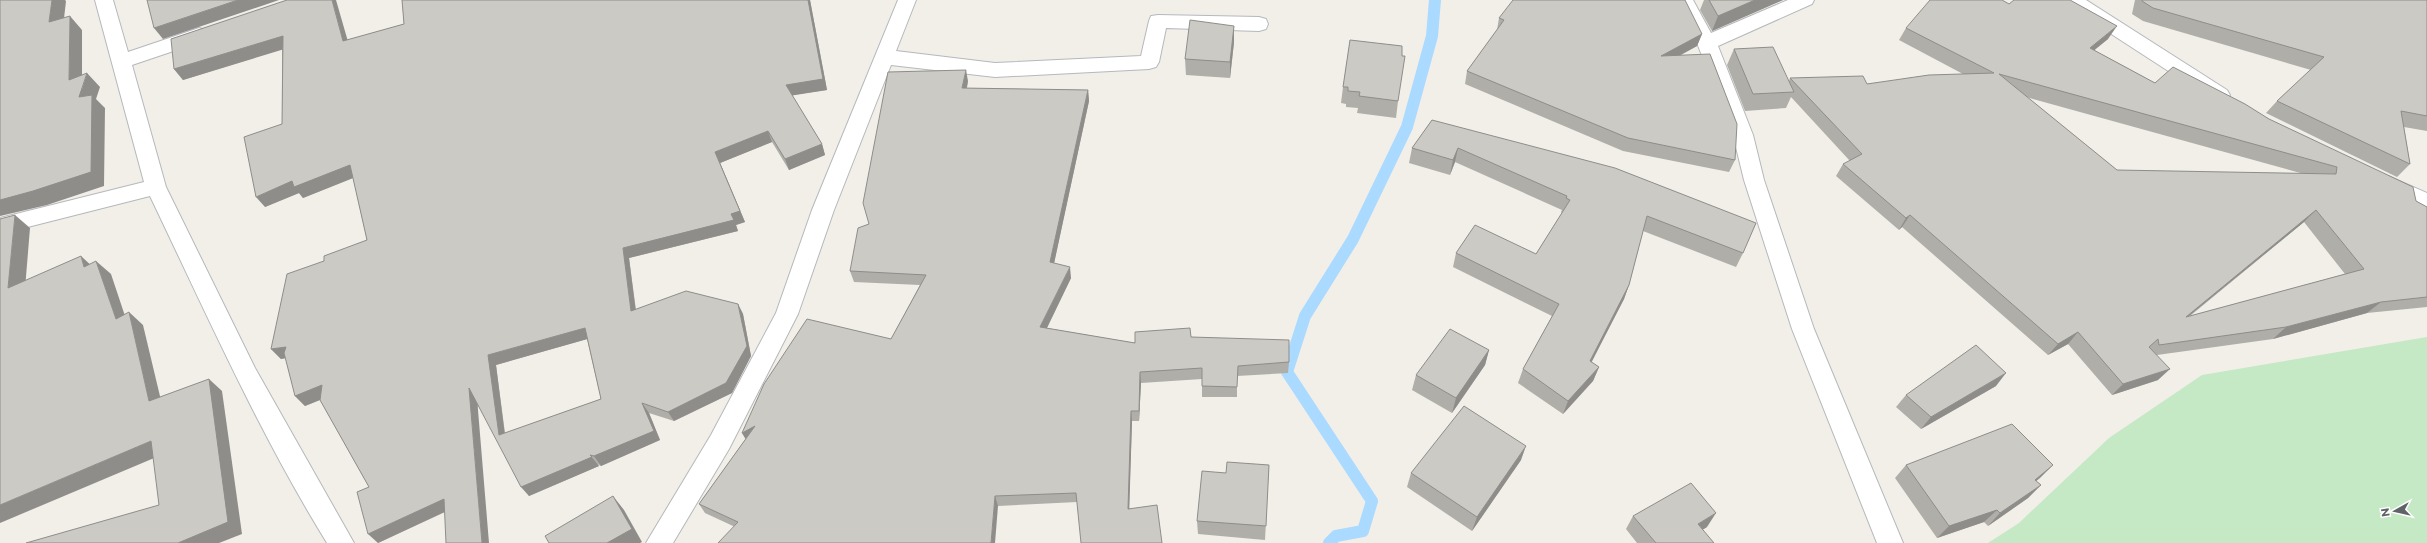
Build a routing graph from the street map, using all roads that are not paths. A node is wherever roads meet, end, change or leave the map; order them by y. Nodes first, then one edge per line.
1 (104, 0) edge
2 (907, 0) edge
3 (1684, 0) edge
4 (1805, 0) edge
5 (2072, 0) edge
6 (1259, 24) dead end
7 (213, 30) edge
8 (1707, 43) junction
9 (885, 57) junction
10 (122, 61) junction
11 (2234, 104) edge
12 (2371, 176) edge
13 (156, 187) junction
14 (2427, 202) edge
15 (0, 226) edge
16 (341, 543) edge
17 (659, 543) edge
18 (1890, 543) edge

1 - 10 street
2 - 9 street
3 - 8 street
4 - 8 street
5 - 11 street
6 - 9 street
7 - 10 street
8 - 18 street
9 - 17 street
10 - 13 street
12 - 14 street
13 - 15 street
13 - 16 street

